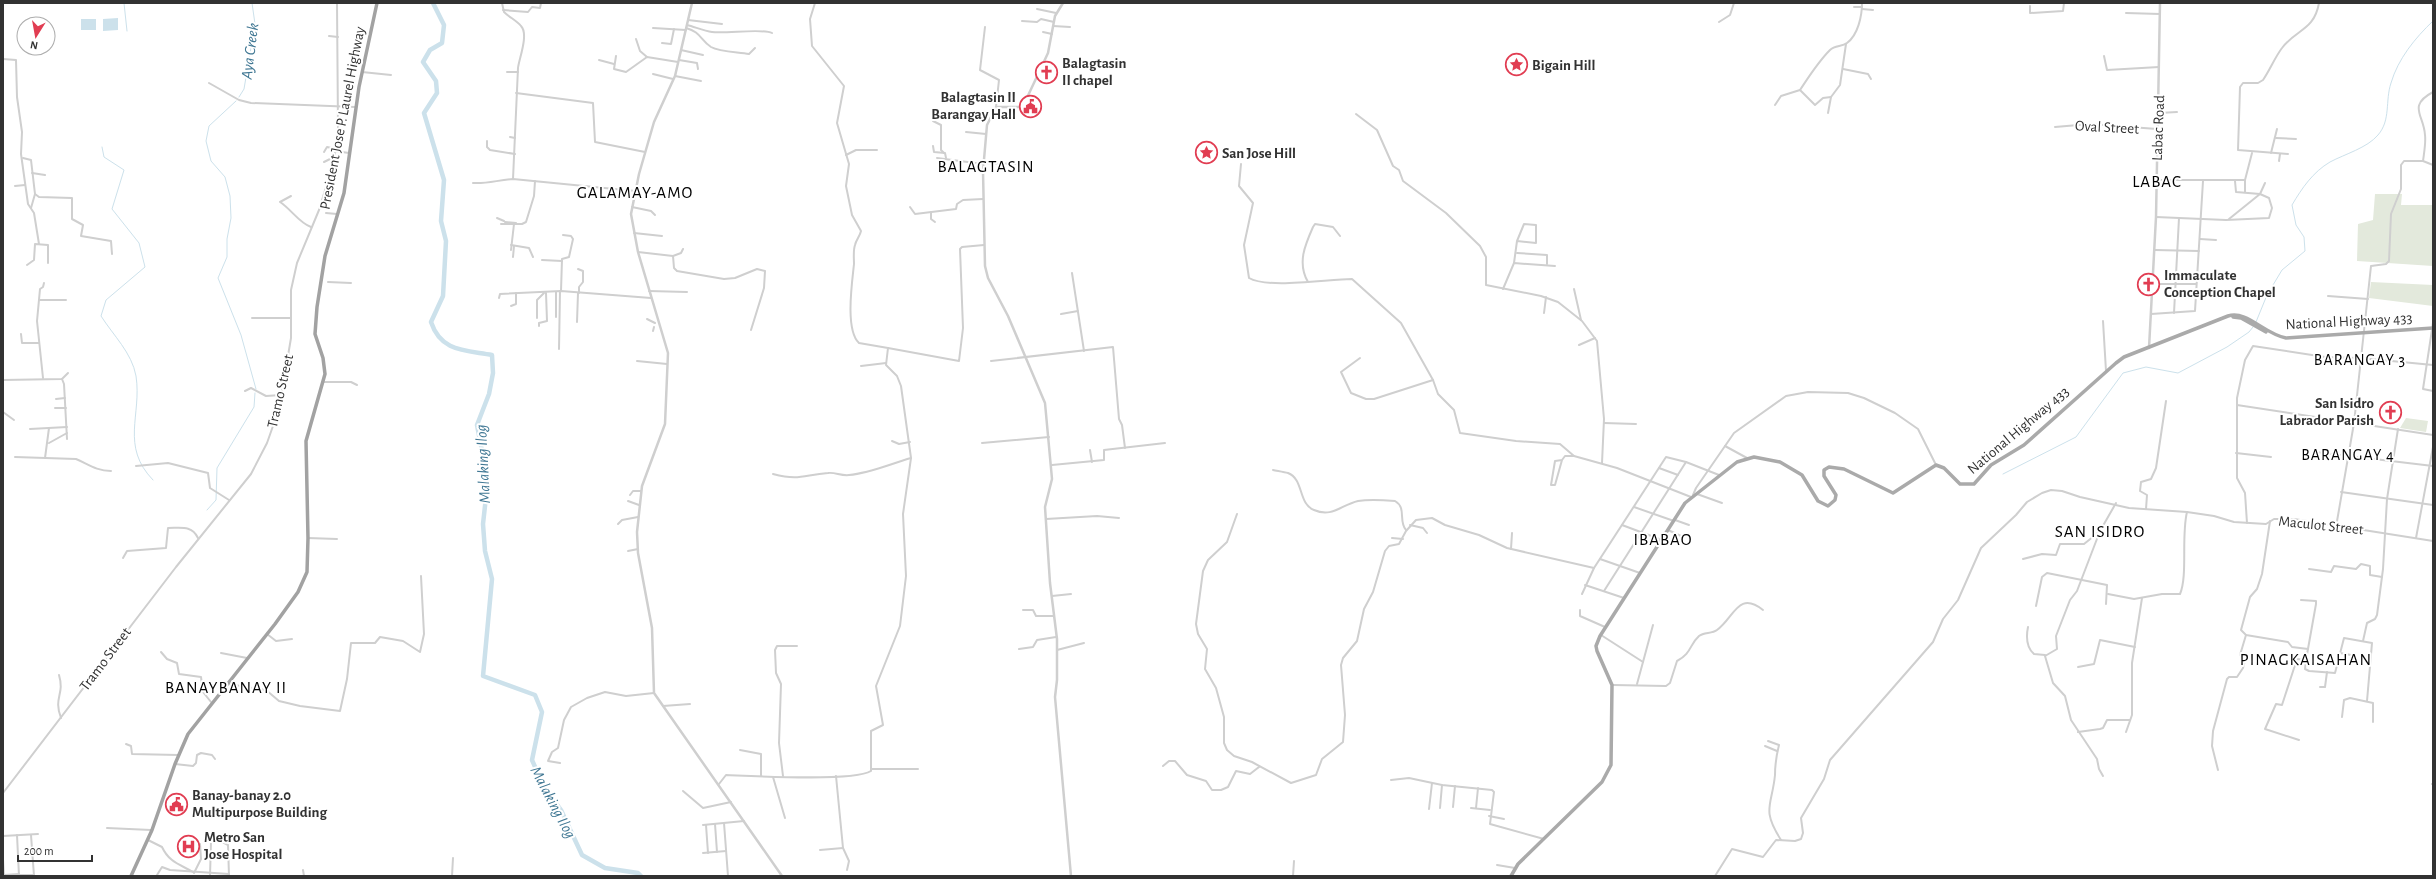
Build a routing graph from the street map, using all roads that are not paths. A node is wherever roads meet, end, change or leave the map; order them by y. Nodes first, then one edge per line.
1 (338, 3) edge
2 (378, 3) edge
3 (502, 3) edge
4 (541, 3) edge
5 (692, 3) edge
6 (814, 3) edge
7 (1063, 3) edge
8 (1734, 3) edge
9 (1862, 3) edge
10 (2064, 3) edge
11 (2160, 3) edge
12 (2319, 3) edge
13 (2030, 6) dead end
14 (1854, 7) dead end
15 (1862, 8) junction
16 (1037, 9) dead end
17 (503, 10) junction
18 (1873, 10) dead end
19 (1056, 13) junction
20 (2126, 13) dead end
21 (2160, 14) junction
22 (688, 20) junction
23 (1022, 21) dead end
24 (1054, 22) junction
25 (1719, 22) dead end
26 (687, 24) junction
27 (722, 24) dead end
28 (1053, 26) junction
29 (985, 27) dead end
30 (1070, 27) dead end
31 (653, 28) dead end
32 (674, 29) junction
33 (686, 29) junction
34 (772, 32) dead end
35 (1043, 32) dead end
36 (1052, 34) junction
37 (329, 36) dead end
38 (338, 37) junction
39 (636, 39) dead end
40 (662, 43) dead end
41 (1846, 44) junction
42 (755, 48) dead end
43 (681, 50) junction
44 (703, 55) dead end
45 (616, 56) dead end
46 (647, 56) junction
47 (2104, 56) dead end
48 (3, 59) edge
49 (599, 60) dead end
50 (678, 61) junction
51 (614, 64) junction
52 (2160, 67) junction
53 (698, 69) dead end
54 (1843, 69) junction
55 (362, 72) junction
56 (506, 72) dead end
57 (518, 72) junction
58 (653, 74) dead end
59 (391, 75) dead end
60 (674, 77) junction
61 (1871, 79) dead end
62 (701, 81) dead end
63 (208, 83) dead end
64 (1800, 90) junction
65 (2433, 92) edge
66 (516, 93) junction
67 (1831, 97) junction
68 (1775, 105) dead end
69 (338, 106) junction
70 (355, 107) junction
71 (996, 107) junction
72 (2176, 112) dead end
73 (1828, 113) dead end
74 (2159, 113) junction
75 (1356, 114) dead end
76 (933, 121) dead end
77 (2055, 126) dead end
78 (2159, 129) junction
79 (2277, 129) dead end
80 (966, 132) dead end
81 (986, 134) junction
82 (510, 137) dead end
83 (515, 138) junction
84 (2276, 138) junction
85 (2296, 139) dead end
86 (487, 141) dead end
87 (933, 146) dead end
88 (335, 150) junction
89 (877, 150) dead end
90 (324, 152) dead end
91 (645, 152) junction
92 (349, 153) junction
93 (944, 153) junction
94 (2252, 153) junction
95 (2271, 153) junction
96 (515, 154) junction
97 (846, 154) junction
98 (2280, 154) junction
99 (2288, 154) dead end
100 (334, 157) junction
101 (23, 158) junction
102 (937, 158) dead end
103 (946, 158) junction
104 (2278, 161) dead end
105 (2423, 161) junction
106 (324, 162) dead end
107 (984, 163) junction
108 (1016, 164) dead end
109 (1241, 164) dead end
110 (2433, 164) edge
111 (32, 173) junction
112 (45, 175) dead end
113 (513, 179) junction
114 (2157, 180) junction
115 (2245, 180) junction
116 (535, 181) junction
117 (2203, 181) junction
118 (2235, 181) junction
119 (2265, 183) dead end
120 (473, 184) dead end
121 (26, 185) junction
122 (15, 186) dead end
123 (635, 191) junction
124 (2245, 192) junction
125 (34, 194) junction
126 (2260, 194) junction
127 (291, 196) dead end
128 (983, 199) junction
129 (632, 207) junction
130 (910, 207) dead end
131 (31, 208) junction
132 (931, 212) junction
133 (326, 213) dead end
134 (337, 214) junction
135 (656, 216) dead end
136 (2156, 217) junction
137 (497, 218) dead end
138 (2179, 218) junction
139 (2201, 219) junction
140 (2229, 220) junction
141 (935, 222) dead end
142 (501, 224) dead end
143 (514, 224) junction
144 (517, 224) junction
145 (311, 227) junction
146 (634, 233) junction
147 (563, 235) dead end
148 (662, 236) dead end
149 (1340, 236) dead end
150 (2200, 240) junction
151 (2216, 240) dead end
152 (1517, 241) junction
153 (39, 244) junction
154 (984, 245) junction
155 (512, 246) junction
156 (511, 250) dead end
157 (683, 250) dead end
158 (2155, 250) junction
159 (2177, 250) junction
160 (2199, 251) junction
161 (638, 252) junction
162 (1516, 253) junction
163 (112, 254) dead end
164 (673, 256) junction
165 (513, 257) dead end
166 (533, 258) dead end
167 (542, 260) dead end
168 (562, 261) junction
169 (48, 263) dead end
170 (1514, 263) junction
171 (1547, 264) junction
172 (27, 265) dead end
173 (1555, 266) dead end
174 (578, 268) dead end
175 (1072, 272) dead end
176 (320, 281) junction
177 (1308, 282) junction
178 (44, 283) dead end
179 (351, 283) dead end
180 (2175, 283) junction
181 (2153, 284) junction
182 (2196, 284) junction
183 (1503, 289) junction
184 (1574, 290) dead end
185 (561, 291) junction
186 (649, 291) junction
187 (556, 292) junction
188 (687, 292) dead end
189 (516, 293) junction
190 (545, 293) junction
191 (579, 293) junction
192 (2328, 296) dead end
193 (1546, 297) junction
194 (499, 298) dead end
195 (651, 298) junction
196 (2368, 299) junction
197 (39, 300) junction
198 (66, 300) dead end
199 (511, 306) dead end
200 (1078, 311) junction
201 (1544, 313) dead end
202 (2174, 313) junction
203 (1061, 314) dead end
204 (2151, 314) junction
205 (556, 317) dead end
206 (252, 318) dead end
207 (291, 318) junction
208 (537, 318) dead end
209 (647, 319) dead end
210 (659, 321) junction
211 (1582, 321) junction
212 (2103, 321) dead end
213 (577, 322) dead end
214 (2433, 323) edge
215 (654, 325) junction
216 (539, 326) dead end
217 (2433, 328) edge
218 (751, 330) dead end
219 (653, 331) dead end
220 (21, 334) dead end
221 (2363, 334) junction
222 (1595, 338) junction
223 (39, 343) junction
224 (1579, 345) dead end
225 (888, 348) junction
226 (2149, 348) junction
227 (559, 349) dead end
228 (1084, 351) junction
229 (1024, 356) junction
230 (1360, 358) dead end
231 (2360, 358) junction
232 (637, 361) dead end
233 (991, 361) dead end
234 (886, 362) junction
235 (667, 364) junction
236 (2427, 364) junction
237 (2433, 365) edge
238 (861, 366) dead end
239 (2106, 371) junction
240 (68, 374) dead end
241 (43, 378) junction
242 (62, 379) junction
243 (3, 380) edge
244 (1433, 380) junction
245 (324, 382) junction
246 (357, 385) dead end
247 (245, 391) dead end
248 (2433, 391) edge
249 (281, 395) junction
250 (65, 398) junction
251 (56, 399) dead end
252 (2166, 401) dead end
253 (2237, 405) junction
254 (55, 408) dead end
255 (66, 408) junction
256 (3, 412) edge
257 (14, 420) dead end
258 (1604, 423) junction
259 (2354, 423) junction
260 (1636, 424) dead end
261 (67, 427) junction
262 (49, 428) junction
263 (30, 429) dead end
264 (2398, 429) junction
265 (67, 433) junction
266 (2433, 435) edge
267 (1049, 436) junction
268 (68, 439) dead end
269 (892, 440) dead end
270 (910, 442) junction
271 (49, 443) dead end
272 (982, 443) dead end
273 (1165, 443) dead end
274 (1725, 446) junction
275 (2433, 447) edge
276 (1125, 448) junction
277 (1090, 450) dead end
278 (2315, 452) dead end
279 (2236, 454) junction
280 (2348, 454) junction
281 (1574, 456) junction
282 (15, 457) dead end
283 (2271, 457) dead end
284 (45, 458) junction
285 (911, 458) junction
286 (1747, 458) junction
287 (1562, 460) junction
288 (2394, 460) junction
289 (1092, 462) junction
290 (1686, 462) junction
291 (1602, 463) junction
292 (1052, 465) junction
293 (1936, 465) junction
294 (136, 466) dead end
295 (2430, 466) junction
296 (2433, 466) edge
297 (1659, 468) junction
298 (1273, 470) dead end
299 (1707, 470) junction
300 (111, 471) dead end
301 (773, 474) dead end
302 (1678, 475) junction
303 (1719, 475) junction
304 (1650, 481) junction
305 (1670, 488) junction
306 (641, 491) junction
307 (2341, 492) junction
308 (630, 495) dead end
309 (1693, 495) junction
310 (2387, 499) junction
311 (229, 500) junction
312 (628, 501) dead end
313 (1722, 503) dead end
314 (2116, 503) junction
315 (2422, 503) junction
316 (639, 505) junction
317 (2433, 505) edge
318 (1634, 507) junction
319 (2146, 509) junction
320 (2186, 512) junction
321 (1237, 514) dead end
322 (1654, 514) junction
323 (638, 517) junction
324 (1119, 518) dead end
325 (1046, 519) junction
326 (1674, 521) junction
327 (2270, 521) junction
328 (2247, 523) junction
329 (618, 524) dead end
330 (1622, 525) junction
331 (1689, 525) dead end
332 (1410, 526) junction
333 (2336, 526) junction
334 (1668, 530) junction
335 (1406, 531) junction
336 (2100, 531) junction
337 (1642, 532) junction
338 (2384, 532) junction
339 (1427, 533) dead end
340 (1512, 533) dead end
341 (1681, 536) dead end
342 (198, 538) junction
343 (308, 538) junction
344 (1392, 538) dead end
345 (2416, 538) junction
346 (337, 539) dead end
347 (1403, 539) junction
348 (1662, 540) junction
349 (2433, 541) edge
350 (638, 549) junction
351 (1511, 549) junction
352 (628, 551) dead end
353 (123, 558) dead end
354 (1600, 559) junction
355 (2023, 559) dead end
356 (1620, 565) junction
357 (1594, 568) junction
358 (2309, 569) dead end
359 (1640, 573) junction
360 (422, 576) dead end
361 (2382, 577) junction
362 (2081, 578) junction
363 (1585, 585) junction
364 (1604, 591) junction
365 (1071, 594) dead end
366 (1582, 594) dead end
367 (2108, 594) junction
368 (1052, 596) junction
369 (1625, 598) junction
370 (2142, 598) junction
371 (2301, 600) dead end
372 (2106, 604) dead end
373 (2036, 606) dead end
374 (1023, 610) dead end
375 (1580, 610) dead end
376 (1763, 610) dead end
377 (1054, 616) junction
378 (1653, 625) dead end
379 (1605, 627) junction
380 (2028, 627) dead end
381 (267, 634) junction
382 (1601, 635) junction
383 (2246, 635) junction
384 (1056, 637) junction
385 (292, 638) dead end
386 (2363, 642) junction
387 (1084, 643) dead end
388 (797, 646) dead end
389 (2135, 647) junction
390 (2308, 648) junction
391 (1019, 649) dead end
392 (1057, 650) junction
393 (161, 652) dead end
394 (221, 653) dead end
395 (2340, 653) junction
396 (2045, 655) junction
397 (2351, 655) dead end
398 (247, 658) junction
399 (2306, 660) junction
400 (1643, 662) junction
401 (2078, 667) dead end
402 (2327, 672) junction
403 (59, 675) dead end
404 (227, 683) junction
405 (1637, 684) junction
406 (1612, 685) junction
407 (2320, 687) dead end
408 (654, 693) junction
409 (2367, 701) junction
410 (211, 702) junction
411 (690, 704) dead end
412 (662, 706) junction
413 (2342, 717) dead end
414 (61, 718) junction
415 (2130, 720) junction
416 (2373, 722) dead end
417 (2078, 732) junction
418 (2126, 732) dead end
419 (2299, 740) dead end
420 (1768, 741) dead end
421 (126, 744) dead end
422 (1765, 746) dead end
423 (740, 750) dead end
424 (1777, 752) junction
425 (178, 755) junction
426 (215, 759) dead end
427 (560, 763) dead end
428 (175, 764) junction
429 (1163, 766) dead end
430 (1259, 767) junction
431 (872, 769) junction
432 (918, 769) dead end
433 (2218, 770) dead end
434 (761, 776) junction
435 (783, 776) junction
436 (836, 776) junction
437 (2104, 776) dead end
438 (773, 777) junction
439 (1391, 780) dead end
440 (1432, 783) junction
441 (719, 784) junction
442 (1442, 785) junction
443 (1455, 786) junction
444 (1478, 788) junction
445 (683, 791) dead end
446 (3, 793) edge
447 (731, 802) junction
448 (1453, 807) dead end
449 (1440, 808) dead end
450 (1471, 808) dead end
451 (1476, 808) junction
452 (1429, 809) dead end
453 (1490, 810) junction
454 (1489, 816) junction
455 (785, 818) dead end
456 (1504, 819) dead end
457 (744, 821) junction
458 (724, 823) junction
459 (715, 824) junction
460 (107, 828) dead end
461 (152, 830) junction
462 (38, 834) dead end
463 (17, 835) junction
464 (31, 835) junction
465 (3, 836) edge
466 (1544, 839) junction
467 (148, 840) junction
468 (1781, 840) junction
469 (200, 844) dead end
470 (843, 848) junction
471 (820, 850) dead end
472 (726, 851) junction
473 (717, 852) junction
474 (703, 853) dead end
475 (708, 853) junction
476 (453, 858) dead end
477 (3, 859) edge
478 (1294, 861) dead end
479 (3, 863) edge
480 (1497, 865) dead end
481 (1515, 868) junction
482 (303, 870) dead end
483 (847, 870) dead end
484 (194, 873) junction
485 (19, 875) edge
486 (34, 875) edge
487 (157, 875) edge
488 (210, 875) edge
489 (229, 875) edge
490 (3, 876) edge
491 (131, 876) edge
492 (304, 876) edge
493 (452, 876) edge
494 (728, 876) edge
495 (782, 876) edge
496 (1071, 876) edge
497 (1294, 876) edge
498 (1512, 876) edge
499 (1714, 876) edge

1 - 38 street, Tramo Street
2 - 55 highway, President Jose P. Laurel Highway
3 - 17 street
4 - 17 street
5 - 22 street
6 - 97 street
7 - 19 street
8 - 25 street
9 - 15 street
10 - 13 street
11 - 21 street, Labac Road
12 - 94 street
14 - 15 street
15 - 18 street
15 - 41 street
16 - 19 street
17 - 57 street
19 - 24 street
20 - 21 street
21 - 52 street, Labac Road
22 - 26 street
22 - 27 street
23 - 24 street
24 - 28 street
26 - 33 street
26 - 34 street
28 - 30 street
28 - 36 street
29 - 71 street
31 - 32 street
32 - 33 street
32 - 40 street
33 - 42 street
33 - 43 street
35 - 36 street
36 - 71 street
37 - 38 street
38 - 69 street, Tramo Street
39 - 46 street
41 - 54 street
41 - 64 street
43 - 44 street
43 - 50 street
45 - 51 street
46 - 50 street
46 - 51 street
47 - 52 street
48 - 101 street
49 - 51 street
50 - 53 street
50 - 60 street
52 - 74 street, Labac Road
54 - 61 street
54 - 67 street
55 - 59 street
55 - 70 highway, President Jose P. Laurel Highway
56 - 57 street
57 - 66 street
58 - 60 street
60 - 62 street
60 - 91 street
63 - 69 street
64 - 67 street
64 - 68 street
65 - 105 street
66 - 83 street
66 - 91 street
67 - 73 street
69 - 70 street
69 - 88 street, Tramo Street
70 - 92 highway, President Jose P. Laurel Highway
71 - 81 street
72 - 74 street
74 - 78 street, Labac Road
75 - 183 street
76 - 93 street
77 - 78 street, Oval Street
78 - 114 street, Labac Road
79 - 84 street
80 - 81 street
81 - 107 street
82 - 83 street
83 - 96 street
84 - 85 street
84 - 95 street
86 - 96 street
87 - 93 street
88 - 90 street
88 - 92 street
88 - 100 street, Tramo Street
89 - 97 street
91 - 123 street
92 - 134 highway, President Jose P. Laurel Highway
93 - 103 street
94 - 95 street
94 - 115 street
95 - 98 street
96 - 113 street
97 - 225 street
98 - 99 street
98 - 104 street
100 - 106 street
100 - 145 street, Tramo Street
101 - 111 street
101 - 121 street
102 - 103 street
103 - 107 street
105 - 110 street
105 - 196 street
107 - 108 street
107 - 128 street
109 - 177 street
111 - 112 street
111 - 125 street
113 - 116 street
113 - 120 street
114 - 117 street
114 - 136 street, Labac Road
115 - 118 street
115 - 124 street
116 - 123 street
116 - 144 street
117 - 118 street
117 - 139 street
118 - 124 street
119 - 126 street
121 - 122 street
121 - 131 street
123 - 129 street
124 - 126 street
125 - 131 street
125 - 163 street
126 - 140 street
126 - 140 street
127 - 145 street
128 - 132 street
128 - 154 street
129 - 135 street
129 - 146 street
130 - 132 street
131 - 153 street
132 - 141 street
133 - 134 street
134 - 176 highway, President Jose P. Laurel Highway
136 - 138 street
136 - 158 street, Labac Road
137 - 144 street
138 - 139 street
138 - 159 street
139 - 140 street
139 - 150 street
142 - 143 street
143 - 144 street
143 - 155 street
145 - 207 street, Tramo Street
146 - 148 street
146 - 161 street
147 - 168 street
149 - 177 street
150 - 151 street
150 - 160 street
152 - 152 street
152 - 162 street
153 - 169 street
153 - 172 street
154 - 225 street
154 - 229 street
155 - 156 street
155 - 165 street
155 - 166 street
157 - 164 street
158 - 159 street
158 - 181 street, Labac Road
159 - 160 street
159 - 180 street
160 - 182 street
161 - 164 street
161 - 186 street
162 - 170 street
162 - 171 street
164 - 218 street
167 - 168 street
168 - 185 street
170 - 171 street
170 - 183 street
171 - 173 street
174 - 191 street
175 - 200 street
176 - 179 street
176 - 245 highway, President Jose P. Laurel Highway
177 - 244 street
178 - 197 street
180 - 181 street
180 - 182 street
180 - 202 street
181 - 204 street, Labac Road
182 - 202 street
183 - 193 street
184 - 211 street
185 - 187 street
185 - 191 street
185 - 227 street
186 - 188 street
186 - 195 street
187 - 190 street
187 - 205 street
189 - 190 street
189 - 194 street
189 - 199 street
190 - 208 street
190 - 216 street
191 - 195 street
191 - 213 street
192 - 196 street
193 - 201 street
193 - 211 street
195 - 210 street
196 - 221 street
197 - 198 street
197 - 223 street
200 - 203 street
200 - 228 street
202 - 204 street
204 - 226 street, Labac Road
206 - 207 street
207 - 249 street, Tramo Street
209 - 215 street
210 - 215 street
210 - 235 street
211 - 222 street
212 - 239 street
214 - 217 street
215 - 219 street
217 - 221 main road, National Highway 433
217 - 236 street
220 - 223 street
221 - 226 main road, National Highway 433
221 - 231 street
222 - 224 street
222 - 258 street
223 - 241 street
225 - 234 street
226 - 239 main road, National Highway 433
228 - 229 street
228 - 276 street
229 - 233 street
229 - 267 street
230 - 244 street
231 - 236 street
231 - 253 street
231 - 259 street
232 - 235 street
234 - 238 street
234 - 270 street
235 - 306 street
236 - 237 street
236 - 248 street
239 - 293 main road, National Highway 433
240 - 242 street
241 - 242 street
241 - 243 street
242 - 250 street
244 - 281 street
245 - 246 street
245 - 343 highway, President Jose P. Laurel Highway
247 - 249 street
249 - 311 street, Tramo Street
250 - 251 street
250 - 255 street
252 - 319 street
253 - 259 street
253 - 279 street
254 - 255 street
255 - 261 street
256 - 257 street
258 - 260 street
258 - 291 street
259 - 264 street
259 - 280 street
261 - 262 street
261 - 265 street
262 - 263 street
262 - 284 street
264 - 266 street
264 - 288 street
265 - 268 street
265 - 271 street
267 - 272 street
267 - 292 street
269 - 270 street
270 - 285 street
273 - 276 street
274 - 286 street
274 - 293 street
274 - 299 street
275 - 295 street
276 - 289 street
277 - 289 street
278 - 280 street
279 - 283 street
279 - 328 street
280 - 288 street
280 - 307 street
281 - 287 street
281 - 291 street
282 - 284 street
284 - 300 street
285 - 301 street
285 - 431 street
286 - 293 main road
286 - 303 main road
287 - 287 street
288 - 295 street
288 - 310 street
289 - 292 street
290 - 297 street
290 - 299 street
290 - 302 street
291 - 304 street
292 - 325 street
294 - 311 street
295 - 296 street
295 - 315 street
297 - 302 street
297 - 304 street
298 - 335 street
299 - 303 street
299 - 309 street
302 - 305 street
303 - 309 main road
304 - 305 street
304 - 318 street
305 - 309 street
305 - 322 street
306 - 308 street
306 - 316 street
307 - 310 street
307 - 333 street
309 - 313 street
309 - 326 main road
310 - 315 street
310 - 338 street
311 - 342 street, Tramo Street
312 - 316 street
314 - 319 street, Maculot Street
314 - 336 street
314 - 468 street, Maculot Street
315 - 317 street
315 - 345 street
316 - 323 street
318 - 322 street
318 - 330 street
319 - 320 street, Maculot Street
320 - 328 street, Maculot Street
320 - 370 street
321 - 430 street
322 - 326 street
322 - 337 street
323 - 329 street
323 - 350 street
324 - 325 street
325 - 368 street
326 - 331 street
326 - 334 main road
327 - 328 street, Maculot Street
327 - 333 street, Maculot Street
327 - 383 street
330 - 337 street
330 - 354 street
332 - 335 street
332 - 339 street
332 - 351 street
333 - 338 street, Maculot Street
334 - 341 street
334 - 348 main road
335 - 347 street
336 - 355 street
336 - 362 street
337 - 348 street
337 - 356 street
338 - 345 street, Maculot Street
338 - 361 street
340 - 351 street
342 - 353 street
342 - 414 street, Tramo Street
343 - 346 street
343 - 381 highway, President Jose P. Laurel Highway
344 - 347 street
345 - 349 street, Maculot Street
347 - 430 street
348 - 359 main road
350 - 352 street
350 - 408 street
351 - 357 street
354 - 356 street
354 - 357 street
356 - 359 street
356 - 364 street
357 - 363 street
358 - 361 street
359 - 369 main road
360 - 404 street
361 - 386 street
362 - 367 street
362 - 373 street
362 - 396 street
363 - 364 street
363 - 366 street
364 - 369 street
365 - 368 street
367 - 370 street
367 - 372 street
368 - 377 street
369 - 379 main road
370 - 389 street
371 - 390 street
374 - 377 street
375 - 379 street
376 - 405 street
377 - 384 street
378 - 400 street
379 - 382 main road
380 - 396 street
381 - 385 street
381 - 398 highway, President Jose P. Laurel Highway
382 - 400 street
382 - 406 main road
383 - 390 street
383 - 433 street
384 - 391 street
384 - 392 street
386 - 395 street
386 - 409 street
387 - 392 street
388 - 435 street
389 - 401 street
389 - 415 street
390 - 399 street
392 - 496 street
393 - 410 street
394 - 398 street
395 - 397 street
395 - 402 street
396 - 417 street
398 - 404 highway, President Jose P. Laurel Highway
399 - 402 street
399 - 419 street
400 - 405 street
402 - 407 street
403 - 414 street
404 - 410 highway, President Jose P. Laurel Highway
405 - 406 street
406 - 466 main road
408 - 412 street
408 - 427 street
409 - 413 street
409 - 416 street
410 - 425 highway, President Jose P. Laurel Highway
411 - 412 street
412 - 441 street
414 - 446 street, Tramo Street
415 - 417 street
415 - 418 street
417 - 437 street
420 - 424 street
421 - 425 street
422 - 424 street
423 - 434 street
424 - 468 street
425 - 428 highway, President Jose P. Laurel Highway
426 - 428 street
428 - 461 highway, President Jose P. Laurel Highway
429 - 430 street
431 - 432 street
431 - 436 street
434 - 438 street
434 - 441 street
435 - 436 street
435 - 438 street
436 - 470 street
438 - 455 street
439 - 440 street
440 - 442 street
440 - 452 street
441 - 447 street
442 - 443 street
442 - 449 street
443 - 444 street
443 - 448 street
444 - 451 street
444 - 453 street
445 - 447 street
447 - 457 street
450 - 451 street
451 - 453 street
453 - 454 street
454 - 456 street
454 - 466 street
457 - 458 street
457 - 495 street
458 - 459 street
458 - 472 street
459 - 473 street
459 - 475 street
460 - 461 street
461 - 467 highway, President Jose P. Laurel Highway
462 - 464 street
463 - 464 street
463 - 465 street
463 - 485 street
464 - 486 street
466 - 481 main road
467 - 484 street
467 - 491 highway, President Jose P. Laurel Highway
468 - 499 street
469 - 484 street
470 - 471 street
470 - 483 street
472 - 473 street
472 - 494 street
473 - 475 street
474 - 475 street
476 - 493 street
477 - 479 street
478 - 497 street
479 - 490 street
480 - 481 street
481 - 498 main road
482 - 492 street
484 - 487 street
484 - 488 street
485 - 486 street
485 - 490 street
488 - 489 street
488 - 489 street

